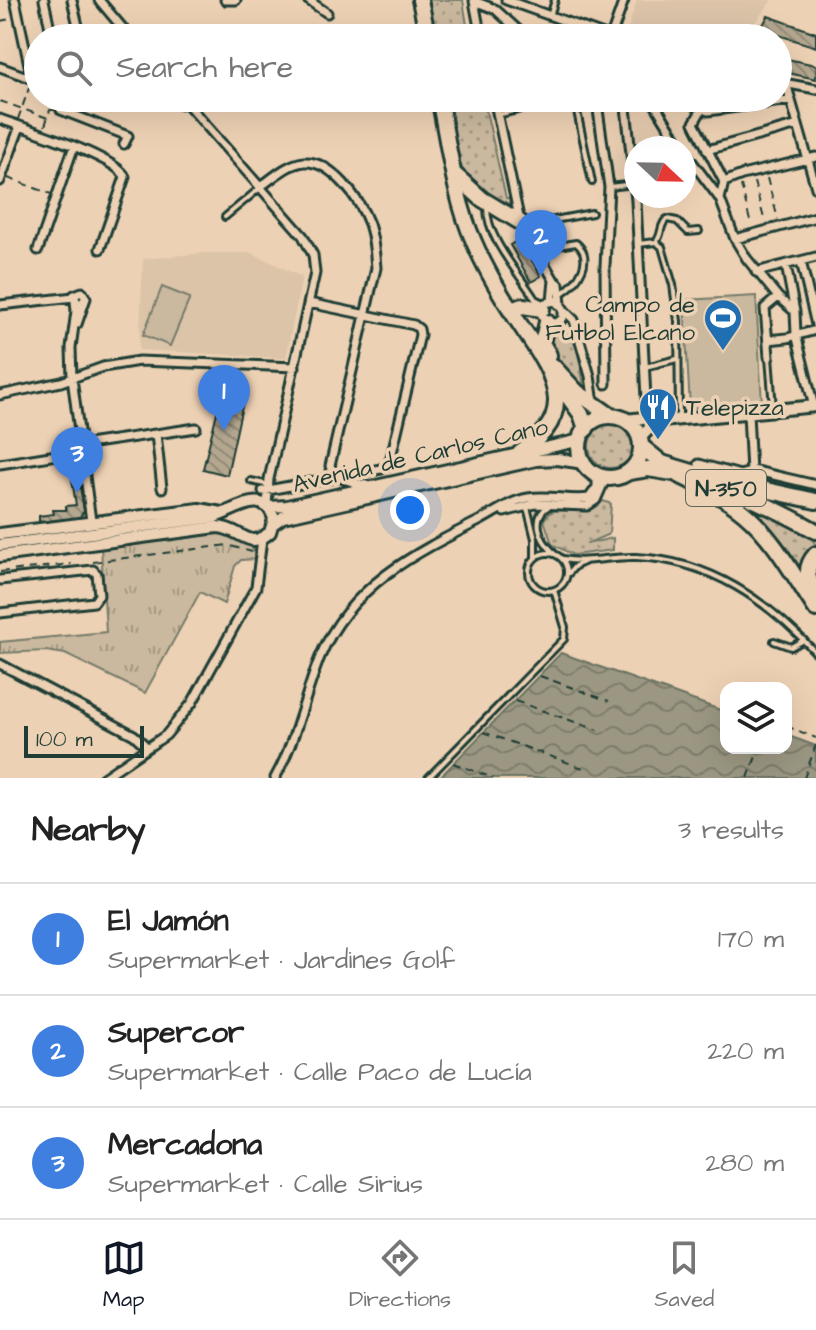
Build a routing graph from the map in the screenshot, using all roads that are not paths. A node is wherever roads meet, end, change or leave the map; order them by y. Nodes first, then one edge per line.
1 (15, 0) edge
2 (44, 0) edge
3 (72, 0) edge
4 (99, 0) edge
5 (225, 0) edge
6 (236, 0) edge
7 (308, 0) edge
8 (420, 0) edge
9 (472, 0) edge
10 (506, 0) edge
11 (555, 0) edge
12 (621, 1) edge
13 (327, 13) dead end
14 (550, 16) junction
15 (49, 24) edge
16 (78, 24) edge
17 (119, 24) edge
18 (425, 24) edge
19 (478, 24) edge
20 (512, 24) edge
21 (569, 24) edge
22 (615, 24) edge
23 (24, 36) edge
24 (0, 63) edge
25 (24, 75) edge
26 (792, 84) edge
27 (816, 89) edge
28 (792, 106) edge
29 (64, 112) edge
30 (194, 112) edge
31 (442, 112) edge
32 (496, 112) edge
33 (509, 112) edge
34 (577, 112) edge
35 (598, 112) edge
36 (627, 112) edge
37 (659, 112) edge
38 (699, 112) edge
39 (497, 115) junction
40 (0, 119) edge
41 (798, 125) junction
42 (18, 126) junction
43 (629, 136) edge
44 (674, 136) edge
45 (124, 144) dead end
46 (74, 146) junction
47 (707, 150) junction
48 (812, 158) edge
49 (696, 167) edge
50 (454, 173) junction
51 (1, 179) edge
52 (592, 182) dead end
53 (724, 182) junction
54 (624, 185) edge
55 (260, 187) junction
56 (609, 187) junction
57 (816, 188) edge
58 (720, 199) junction
59 (485, 201) junction
60 (636, 208) edge
61 (511, 210) junction
62 (592, 213) dead end
63 (464, 215) junction
64 (225, 217) dead end
65 (816, 217) edge
66 (520, 222) junction
67 (699, 231) dead end
68 (735, 239) junction
69 (656, 242) junction
70 (638, 244) junction
71 (534, 246) junction
72 (100, 249) dead end
73 (38, 250) dead end
74 (816, 257) edge
75 (801, 261) junction
76 (786, 265) junction
77 (756, 272) junction
78 (554, 280) junction
79 (562, 293) junction
80 (778, 297) junction
81 (74, 299) junction
82 (309, 303) junction
83 (0, 305) edge
84 (562, 306) junction
85 (546, 309) junction
86 (510, 310) junction
87 (795, 312) junction
88 (366, 316) junction
89 (816, 327) edge
90 (796, 334) junction
91 (72, 337) junction
92 (768, 340) junction
93 (769, 357) joint
94 (677, 359) junction
95 (548, 366) junction
96 (295, 367) junction
97 (645, 367) junction
98 (72, 378) junction
99 (606, 384) dead end
100 (0, 395) edge
101 (594, 405) junction
102 (815, 407) edge
103 (774, 411) junction
104 (748, 413) junction
105 (618, 418) junction
106 (679, 419) junction
107 (649, 420) junction
108 (196, 428) dead end
109 (156, 434) junction
110 (583, 434) junction
111 (641, 442) junction
112 (81, 448) junction
113 (520, 453) junction
114 (584, 463) junction
115 (0, 464) edge
116 (699, 464) dead end
117 (752, 470) junction
118 (629, 472) junction
119 (672, 472) junction
120 (337, 476) junction
121 (603, 477) junction
122 (251, 481) dead end
123 (727, 482) junction
124 (816, 485) edge
125 (266, 486) junction
126 (378, 487) junction
127 (162, 488) dead end
128 (585, 499) junction
129 (254, 501) junction
130 (816, 501) edge
131 (527, 505) junction
132 (551, 505) junction
133 (268, 507) junction
134 (238, 509) junction
135 (224, 513) junction
136 (486, 518) junction
137 (91, 521) junction
138 (273, 524) junction
139 (816, 529) edge
140 (237, 531) junction
141 (0, 534) edge
142 (262, 539) junction
143 (250, 540) junction
144 (0, 545) edge
145 (554, 553) junction
146 (816, 554) edge
147 (0, 556) edge
148 (535, 558) junction
149 (260, 559) junction
150 (563, 559) junction
151 (586, 561) junction
152 (567, 575) junction
153 (0, 580) edge
154 (554, 590) junction
155 (816, 594) edge
156 (816, 609) edge
157 (0, 613) edge
158 (804, 640) junction
159 (774, 641) dead end
160 (816, 653) edge
161 (0, 664) edge
162 (147, 747) junction
163 (103, 778) edge
164 (275, 778) edge
165 (428, 778) edge

1 - 23 street
2 - 15 street
3 - 16 street
4 - 17 street
5 - 6 street
7 - 13 street
8 - 18 highway
9 - 19 street
9 - 20 street
10 - 14 street
11 - 14 lane
12 - 22 street
14 - 21 street
24 - 25 street
26 - 27 street
28 - 41 street
29 - 45 street
30 - 55 street
31 - 50 highway, N-350
32 - 39 street
33 - 39 lane
34 - 52 lane
35 - 56 street
36 - 43 street
37 - 44 street
38 - 47 street
39 - 61 street
40 - 42 street
41 - 47 street
41 - 48 street
42 - 46 street
42 - 51 street
46 - 72 street
46 - 73 street
47 - 53 street
48 - 53 street
48 - 57 street
49 - 58 street
50 - 59 highway
50 - 63 highway, N-350
53 - 58 street
54 - 56 lane
55 - 64 lane
55 - 82 street
55 - 88 street
56 - 99 street
58 - 68 street
59 - 61 highway
59 - 63 highway
59 - 85 lane
60 - 70 street
61 - 66 highway
62 - 66 lane
63 - 86 highway, N-350
65 - 68 street
66 - 71 street
67 - 69 lane
68 - 77 street
69 - 70 lane
69 - 94 lane
70 - 97 street
71 - 78 street
71 - 79 lane
74 - 75 street
75 - 76 street
75 - 89 street
76 - 77 street
76 - 87 street
77 - 80 street
78 - 79 street
78 - 85 street
79 - 84 street
80 - 87 street
80 - 92 street
81 - 83 street
81 - 91 street
81 - 91 street
82 - 88 street
82 - 96 street
84 - 85 street
84 - 85 street
84 - 101 street
85 - 86 highway
85 - 95 highway
86 - 95 highway, N-350
87 - 90 street
88 - 120 street
88 - 120 street
89 - 90 street
90 - 92 street
90 - 102 street
91 - 98 street
92 - 93 street
93 - 103 lane
94 - 97 lane
94 - 106 lane
95 - 101 highway, N-350
95 - 110 highway, N-350
95 - 113 highway
96 - 98 street
96 - 125 street
97 - 107 street
98 - 100 street
98 - 112 street
101 - 105 highway, N-350
102 - 103 street
103 - 104 street
104 - 106 street
104 - 117 street
105 - 107 street
105 - 110 highway
105 - 111 highway, N-350
106 - 107 street
107 - 111 street
108 - 109 street
109 - 112 street
109 - 127 street
110 - 113 street, Avenida de Carlos Cano
110 - 114 highway, N-350
111 - 118 highway
111 - 123 highway, N-350
112 - 115 street
112 - 137 street
113 - 126 street, Avenida de Carlos Cano
114 - 121 highway
114 - 138 street, Avenida de Carlos Cano
116 - 117 street
117 - 124 street
118 - 119 highway, N-350
118 - 121 highway, N-350
119 - 139 highway, N-350
119 - 156 highway
120 - 125 street
120 - 126 street
121 - 128 street
121 - 132 street
122 - 125 lane
123 - 130 highway
123 - 139 highway, N-350
125 - 129 street
125 - 133 street
126 - 133 street, Avenida de Carlos Cano
128 - 131 lane
128 - 136 street
129 - 133 street
129 - 134 street
131 - 132 street
131 - 136 street
131 - 148 lane
132 - 145 lane
133 - 138 street
134 - 135 street
134 - 140 street
135 - 137 street
135 - 144 street
136 - 164 street
137 - 141 street
138 - 142 street
140 - 143 street
140 - 147 street
142 - 143 street
142 - 149 street
143 - 149 street
145 - 148 lane
145 - 150 lane
146 - 155 highway
148 - 154 lane
149 - 162 street
150 - 151 lane
150 - 152 lane
151 - 152 lane
151 - 158 lane
152 - 154 lane
153 - 157 street
154 - 165 lane
158 - 159 lane
158 - 160 lane
161 - 162 street
162 - 163 street

